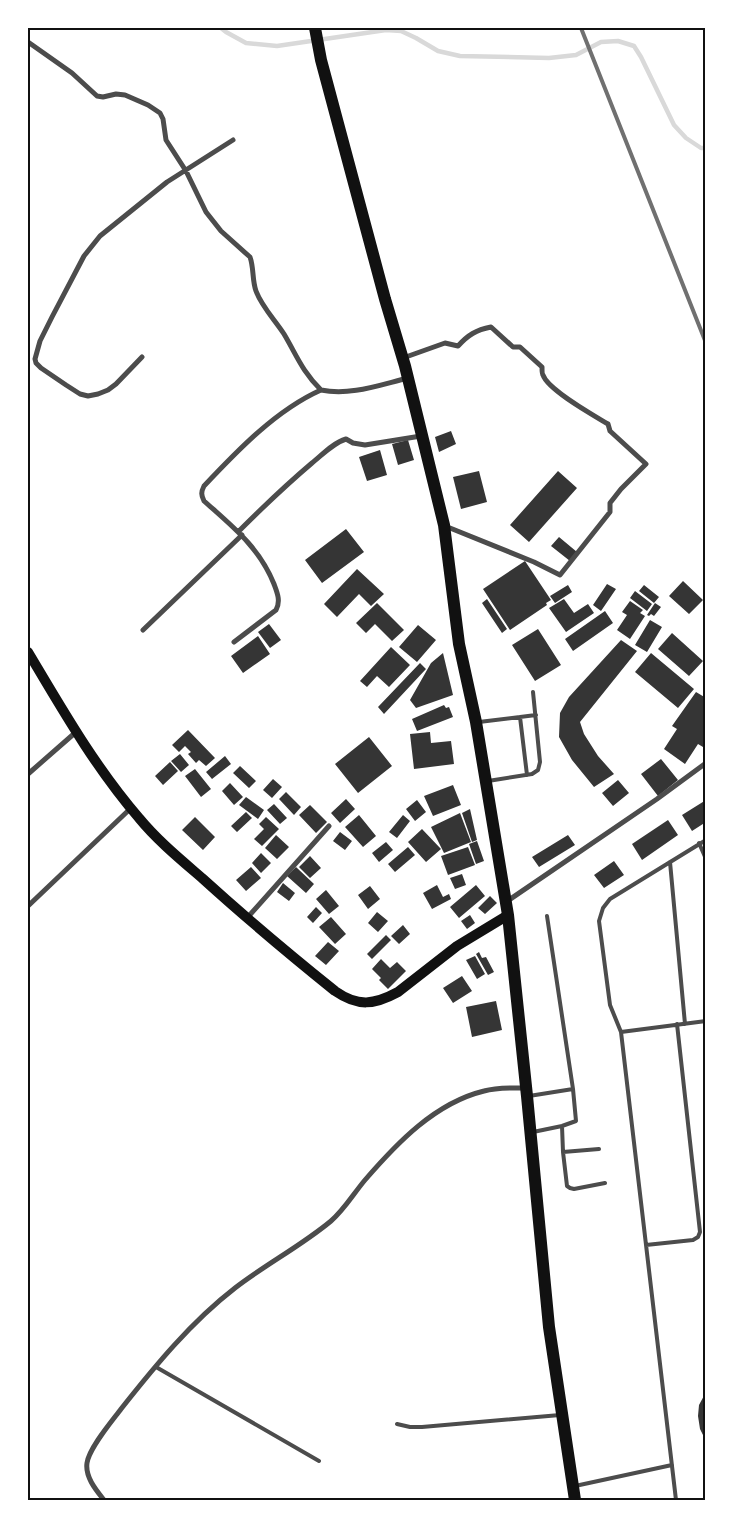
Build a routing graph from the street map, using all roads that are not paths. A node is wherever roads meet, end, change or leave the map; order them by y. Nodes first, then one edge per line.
1 (315, 28) edge
2 (28, 42) edge
3 (233, 140) dead end
4 (186, 171) junction
5 (142, 357) dead end
6 (403, 358) junction
7 (408, 378) junction
8 (321, 390) junction
9 (423, 436) junction
10 (444, 525) junction
11 (240, 533) junction
12 (143, 630) dead end
13 (234, 642) dead end
14 (28, 652) edge
15 (534, 692) dead end
16 (536, 715) junction
17 (520, 718) junction
18 (476, 722) junction
19 (76, 732) junction
20 (706, 763) edge
21 (28, 774) edge
22 (527, 775) junction
23 (486, 781) junction
24 (131, 808) junction
25 (329, 826) dead end
26 (706, 840) edge
27 (700, 844) junction
28 (706, 859) edge
29 (670, 862) junction
30 (506, 902) junction
31 (28, 906) edge
32 (508, 915) junction
33 (547, 916) dead end
34 (247, 919) junction
35 (706, 1020) edge
36 (677, 1024) junction
37 (685, 1024) junction
38 (620, 1032) junction
39 (573, 1089) junction
40 (526, 1092) junction
41 (562, 1126) junction
42 (530, 1132) junction
43 (600, 1149) dead end
44 (563, 1152) junction
45 (605, 1183) dead end
46 (646, 1245) junction
47 (156, 1367) junction
48 (562, 1414) junction
49 (397, 1424) dead end
50 (319, 1461) dead end
51 (672, 1465) junction
52 (572, 1486) junction
53 (104, 1500) edge
54 (575, 1500) edge
55 (676, 1500) edge

1 - 6 main road
2 - 4 street
3 - 4 street
4 - 5 street
4 - 8 street
6 - 7 main road
6 - 10 street
7 - 8 street
7 - 9 main road
8 - 11 street
9 - 10 main road
9 - 11 street
10 - 18 main road
11 - 12 street
11 - 13 street
14 - 19 main road
15 - 16 lane
16 - 17 lane
16 - 22 lane
17 - 18 lane
17 - 22 lane
18 - 23 main road
19 - 21 street
19 - 24 main road
20 - 30 street
22 - 23 lane
23 - 30 main road
24 - 31 street
24 - 34 main road
25 - 34 street
26 - 27 lane
27 - 28 lane
27 - 29 lane
29 - 37 lane
29 - 38 lane
30 - 32 main road
32 - 34 main road
32 - 40 main road
33 - 39 lane
35 - 37 lane
36 - 37 lane
36 - 38 lane
36 - 46 lane
38 - 46 lane
39 - 40 lane
39 - 41 lane
40 - 42 main road
40 - 47 street
41 - 42 lane
41 - 44 lane
42 - 48 main road
43 - 44 lane
44 - 45 lane
46 - 51 lane
47 - 50 lane
47 - 53 street
48 - 49 lane
48 - 52 main road
51 - 52 lane
51 - 55 lane
52 - 54 main road

